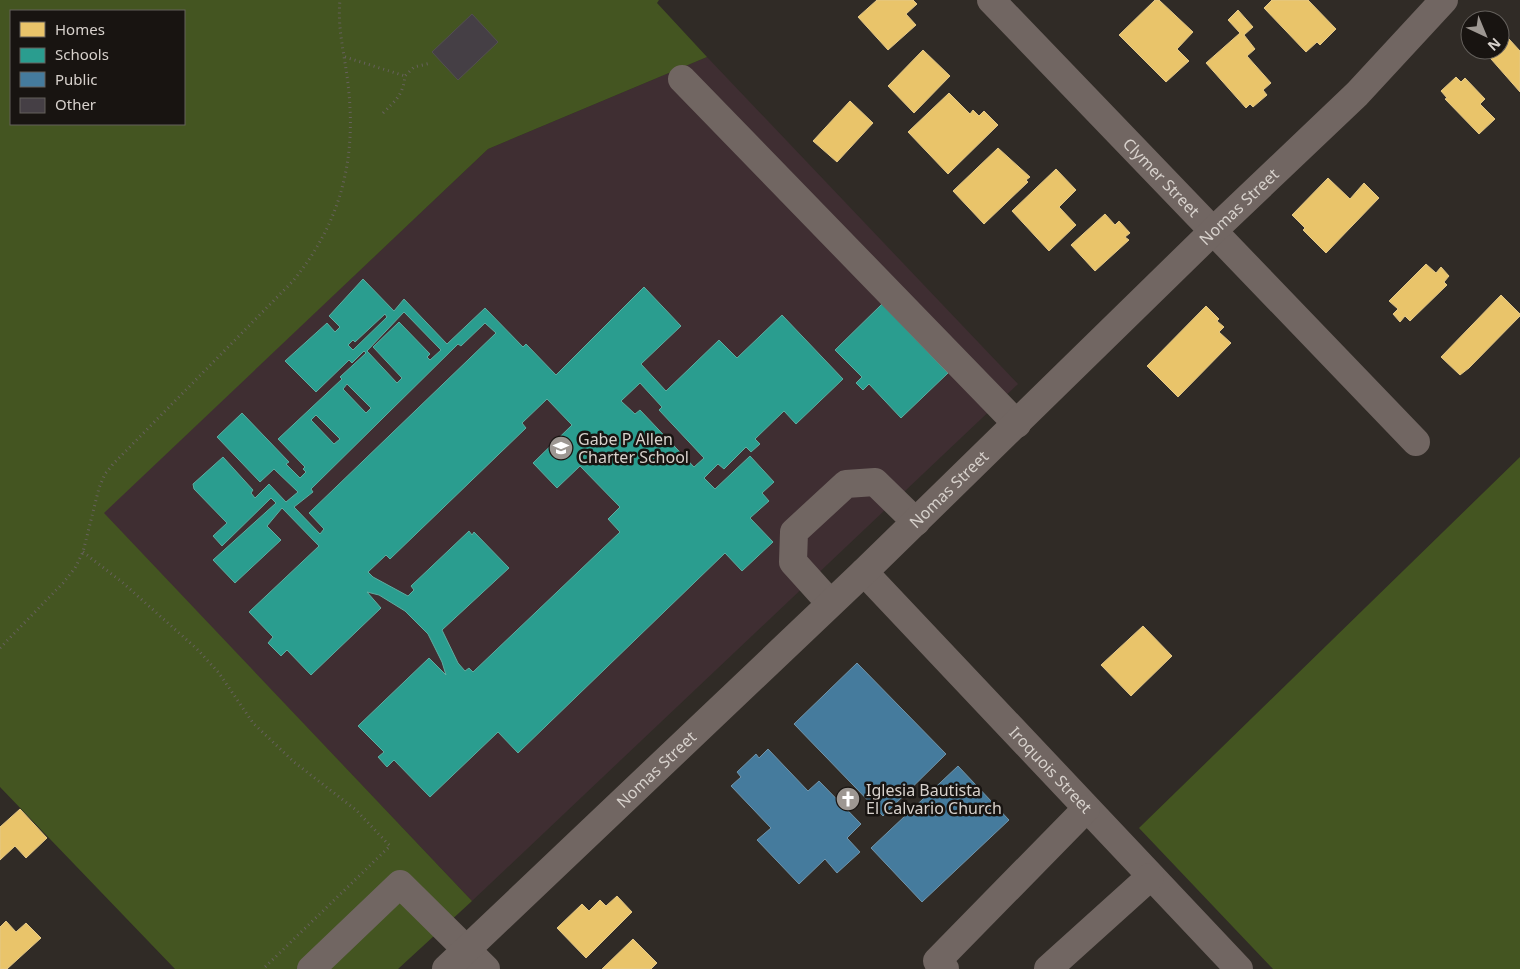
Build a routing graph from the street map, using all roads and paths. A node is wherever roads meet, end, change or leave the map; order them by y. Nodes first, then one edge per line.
1 (340, 0) edge
2 (990, 0) edge
3 (1444, 0) edge
4 (345, 57) junction
5 (431, 63) dead end
6 (405, 76) junction
7 (682, 79) dead end
8 (383, 112) dead end
9 (1214, 231) junction
10 (1017, 424) junction
11 (1416, 442) dead end
12 (916, 522) junction
13 (83, 552) junction
14 (864, 572) junction
15 (830, 604) junction
16 (0, 648) edge
17 (1086, 809) junction
18 (1150, 877) junction
19 (466, 949) junction
20 (263, 969) edge
21 (311, 969) edge
22 (446, 969) edge
23 (486, 969) edge
24 (945, 969) edge
25 (1048, 969) edge
26 (1239, 969) edge

1 - 4 path
2 - 9 street, Clymer Street
3 - 9 street, Nomas Street
4 - 6 path
4 - 13 path
5 - 6 path
6 - 8 path
7 - 10 street
9 - 10 street, Nomas Street
9 - 11 street, Clymer Street
10 - 12 street, Nomas Street
12 - 14 street, Nomas Street
12 - 15 street
13 - 16 path
13 - 20 path
14 - 15 street, Nomas Street
14 - 17 street, Iroquois Street
15 - 19 street, Nomas Street
17 - 18 street, Iroquois Street
17 - 24 street
18 - 25 street
18 - 26 street, Iroquois Street
19 - 21 street
19 - 22 street, Nomas Street
19 - 23 street

